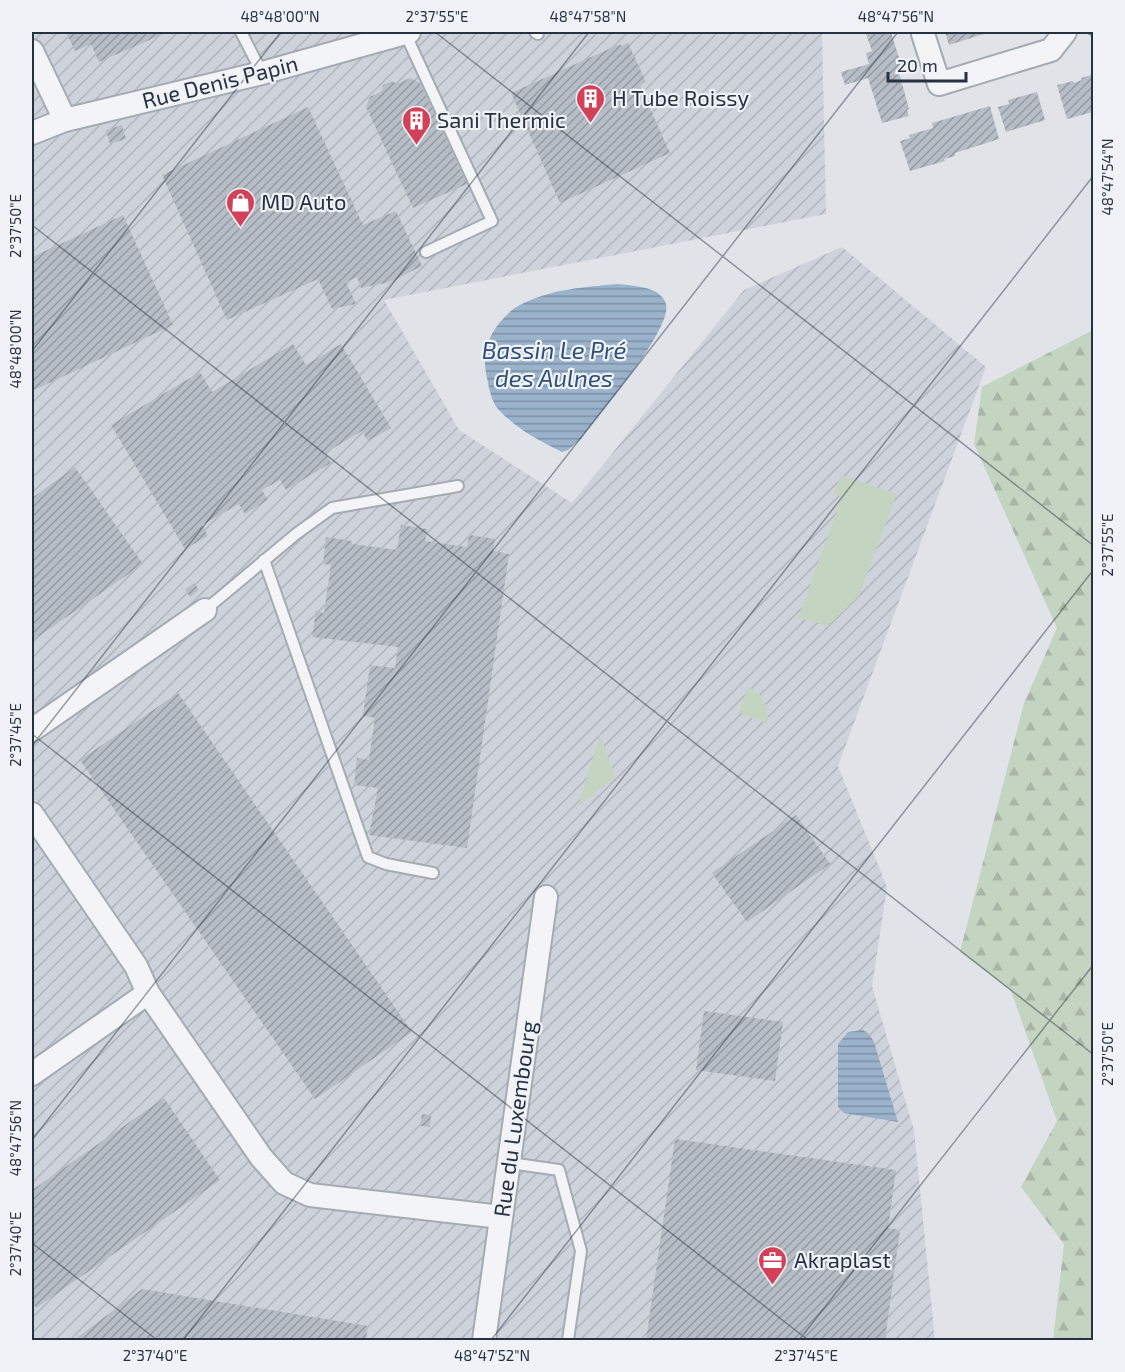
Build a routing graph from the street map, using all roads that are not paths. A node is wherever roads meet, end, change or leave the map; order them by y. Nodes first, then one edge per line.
1 (241, 32) edge
2 (407, 32) edge
3 (1065, 32) edge
4 (923, 34) dead end
5 (32, 51) edge
6 (262, 73) junction
7 (65, 120) junction
8 (32, 133) edge
9 (426, 252) dead end
10 (458, 486) dead end
11 (264, 560) junction
12 (205, 610) joint
13 (32, 730) edge
14 (32, 814) edge
15 (433, 873) dead end
16 (546, 897) dead end
17 (148, 993) junction
18 (32, 1074) edge
19 (510, 1163) junction
20 (501, 1217) junction
21 (484, 1341) edge
22 (568, 1341) edge

1 - 6 lane
2 - 6 street, Rue Denis Papin
2 - 9 lane
3 - 4 street
5 - 7 street
6 - 7 street, Rue Denis Papin
7 - 8 street, Rue Denis Papin
10 - 11 lane
11 - 12 lane
11 - 15 lane
12 - 13 street
14 - 17 street
16 - 19 street, Rue du Luxembourg
17 - 18 street
17 - 20 street
19 - 20 street, Rue du Luxembourg
19 - 22 lane
20 - 21 street, Rue du Luxembourg

